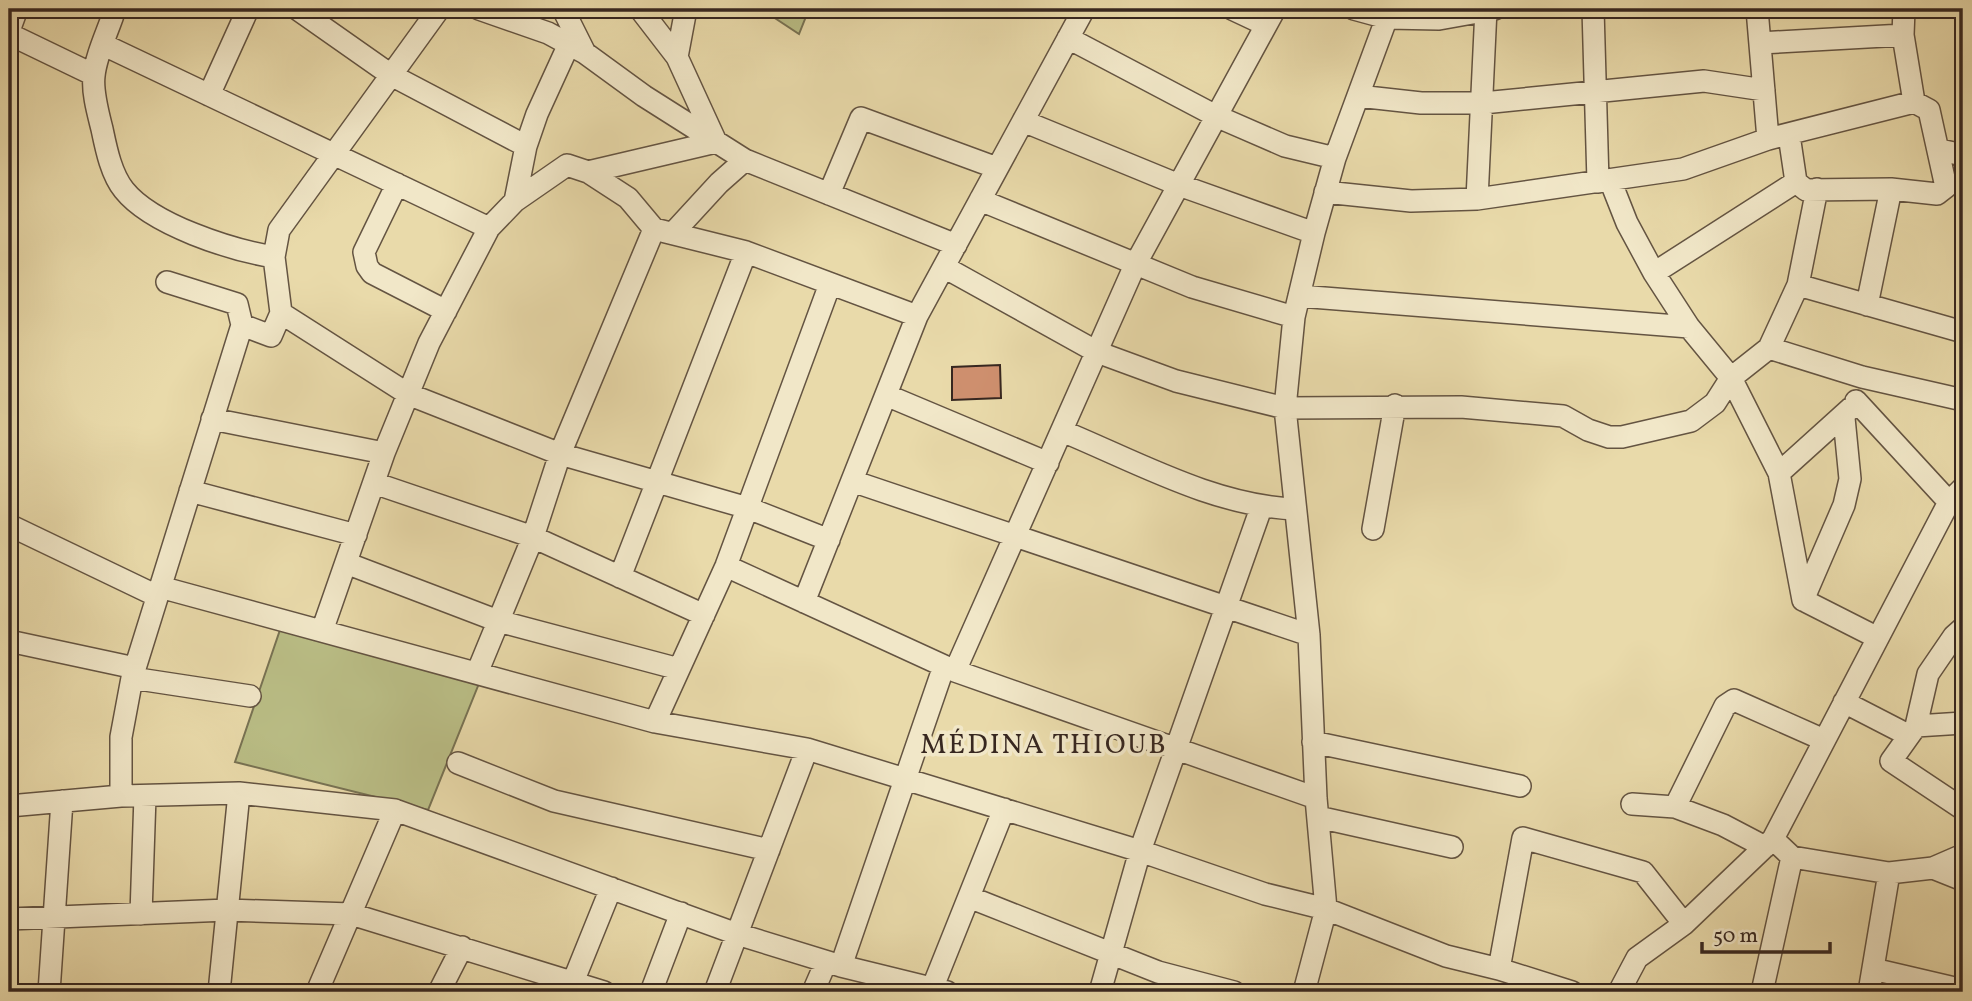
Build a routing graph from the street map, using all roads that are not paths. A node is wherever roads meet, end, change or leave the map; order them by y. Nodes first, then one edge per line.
1 (17, 9) edge
2 (115, 9) edge
3 (297, 9) edge
4 (439, 9) edge
5 (479, 9) edge
6 (563, 9) edge
7 (640, 9) edge
8 (686, 9) edge
9 (1084, 9) edge
10 (1233, 9) edge
11 (1354, 9) edge
12 (1486, 9) edge
13 (1495, 9) edge
14 (1592, 9) edge
15 (1757, 9) edge
16 (1904, 9) edge
17 (240, 11) edge
18 (1388, 13) edge
19 (1271, 17) edge
20 (9, 32) edge
21 (1903, 35) junction
22 (1068, 38) junction
23 (1760, 43) junction
24 (104, 45) junction
25 (577, 48) junction
26 (677, 57) junction
27 (94, 75) junction
28 (391, 75) junction
29 (1764, 90) junction
30 (1595, 92) junction
31 (209, 95) junction
32 (1358, 96) junction
33 (1914, 102) junction
34 (1483, 103) junction
35 (1216, 116) junction
36 (1023, 121) junction
37 (1779, 137) junction
38 (716, 142) junction
39 (526, 146) junction
40 (1940, 150) junction
41 (335, 155) junction
42 (1963, 155) edge
43 (1335, 158) junction
44 (745, 160) junction
45 (998, 168) junction
46 (588, 172) junction
47 (1604, 181) junction
48 (397, 184) junction
49 (1807, 185) junction
50 (1179, 186) junction
51 (1891, 189) junction
52 (1325, 192) junction
53 (829, 194) junction
54 (1477, 198) junction
55 (980, 200) junction
56 (515, 201) junction
57 (489, 228) junction
58 (664, 231) junction
59 (1314, 233) junction
60 (956, 245) junction
61 (746, 252) junction
62 (274, 257) junction
63 (1135, 265) junction
64 (944, 267) junction
65 (1654, 273) junction
66 (167, 282) dead end
67 (830, 284) junction
68 (1798, 285) junction
69 (1867, 305) junction
70 (1296, 306) junction
71 (446, 311) junction
72 (281, 313) junction
73 (917, 316) junction
74 (242, 326) junction
75 (1689, 327) junction
76 (1963, 331) edge
77 (1769, 348) junction
78 (1097, 352) junction
79 (1862, 377) junction
80 (1731, 378) junction
81 (408, 394) junction
82 (886, 395) junction
83 (1963, 401) edge
84 (1395, 405) junction
85 (1285, 408) junction
86 (1850, 409) junction
87 (212, 419) junction
88 (1062, 430) junction
89 (384, 453) junction
90 (560, 454) junction
91 (1048, 463) junction
92 (1779, 473) junction
93 (852, 481) junction
94 (374, 482) junction
95 (657, 483) junction
96 (190, 491) junction
97 (1956, 495) edge
98 (748, 508) junction
99 (1261, 508) junction
100 (1294, 509) junction
101 (9, 525) edge
102 (1373, 529) dead end
103 (356, 534) junction
104 (533, 537) junction
105 (1015, 537) junction
106 (829, 540) junction
107 (346, 563) junction
108 (726, 566) junction
109 (620, 577) junction
110 (159, 592) junction
111 (1803, 600) junction
112 (804, 602) junction
113 (1227, 608) junction
114 (704, 615) junction
115 (498, 621) junction
116 (1963, 628) edge
117 (322, 631) junction
118 (1308, 635) junction
119 (1878, 638) junction
120 (9, 641) edge
121 (679, 669) junction
122 (950, 669) junction
123 (134, 673) junction
124 (477, 673) junction
125 (250, 696) dead end
126 (1844, 702) junction
127 (655, 722) junction
128 (1963, 723) edge
129 (1912, 730) junction
130 (1824, 740) junction
131 (1313, 742) junction
132 (807, 749) junction
133 (1177, 749) junction
134 (458, 763) dead end
135 (906, 778) junction
136 (1520, 786) dead end
137 (239, 793) junction
138 (121, 796) junction
139 (145, 796) junction
140 (62, 802) junction
141 (1632, 804) dead end
142 (9, 806) edge
143 (1317, 807) junction
144 (1675, 807) junction
145 (1003, 809) junction
146 (395, 810) junction
147 (1963, 810) edge
148 (1769, 843) junction
149 (1452, 847) dead end
150 (769, 850) junction
151 (1140, 850) junction
152 (1963, 855) edge
153 (1792, 857) junction
154 (1933, 868) junction
155 (1889, 873) junction
156 (1963, 880) edge
157 (611, 888) junction
158 (969, 897) junction
159 (1326, 909) junction
160 (227, 910) junction
161 (681, 913) junction
162 (141, 914) junction
163 (351, 914) junction
164 (57, 917) junction
165 (9, 919) edge
166 (1684, 924) junction
167 (737, 934) junction
168 (462, 947) junction
169 (1110, 955) junction
170 (833, 964) junction
171 (1499, 969) junction
172 (1873, 969) junction
173 (573, 982) junction
174 (881, 984) edge
175 (940, 990) edge
176 (1963, 990) edge
177 (49, 992) edge
178 (219, 992) edge
179 (317, 992) edge
180 (439, 992) edge
181 (604, 992) edge
182 (651, 992) edge
183 (715, 992) edge
184 (813, 992) edge
185 (1101, 992) edge
186 (1234, 992) edge
187 (1304, 992) edge
188 (1572, 992) edge
189 (1619, 992) edge
190 (1762, 992) edge
191 (1869, 992) edge

1 - 20 street
2 - 24 street
3 - 28 street
4 - 28 street
5 - 25 street
6 - 25 street
7 - 26 street
8 - 26 street
9 - 22 street
10 - 19 street
11 - 18 street
12 - 13 street
12 - 18 street
12 - 34 street
14 - 30 street
15 - 23 street
16 - 21 street
17 - 31 street
18 - 32 street
19 - 35 street
20 - 27 street
21 - 23 street
21 - 33 street
22 - 35 street
22 - 36 street
23 - 29 street
24 - 27 street
24 - 31 street
25 - 38 street
25 - 39 street
26 - 38 street
27 - 62 street
28 - 39 street
28 - 41 street
29 - 30 street
29 - 37 street
30 - 34 street
30 - 47 street
31 - 41 street
32 - 34 street
32 - 43 street
33 - 37 street
33 - 40 street
34 - 54 street
35 - 43 street
35 - 50 street
36 - 45 street
36 - 50 street
37 - 47 street
37 - 49 street
38 - 44 street
38 - 46 street
39 - 56 street
40 - 42 street
40 - 51 street
41 - 48 street
41 - 62 street
43 - 52 street
44 - 53 street
44 - 58 street
45 - 53 street
45 - 55 street
46 - 56 street
46 - 58 street
47 - 54 street
47 - 65 street
48 - 57 street
48 - 71 street
49 - 51 street
49 - 65 street
49 - 68 street
50 - 59 street
50 - 63 street
51 - 69 street
52 - 54 street
52 - 59 street
53 - 60 street
55 - 60 street
55 - 63 street
56 - 57 street
57 - 71 street
58 - 61 street
58 - 90 street
59 - 70 street
60 - 64 street
61 - 67 street
61 - 95 street
62 - 72 street
63 - 70 street
63 - 78 street
64 - 73 street
64 - 78 street
65 - 75 street
66 - 74 street
67 - 73 street
67 - 98 street
68 - 69 street
68 - 77 street
69 - 76 street
70 - 75 street
70 - 85 street
71 - 81 street
72 - 74 street
72 - 81 street
73 - 82 street
74 - 87 street
75 - 80 street
77 - 79 street
77 - 80 street
78 - 85 street
78 - 88 street
79 - 83 street
79 - 86 street
80 - 84 street
80 - 92 street
81 - 89 street
81 - 90 street
82 - 91 street
82 - 93 street
84 - 85 street
84 - 102 street
85 - 100 street
86 - 92 street
86 - 97 street
86 - 111 street
87 - 89 street
87 - 96 street
88 - 91 street
88 - 99 street
89 - 94 street
90 - 95 street
90 - 104 street
91 - 105 street
92 - 111 street
93 - 105 street
93 - 106 street
94 - 103 street
94 - 104 street
95 - 98 street
95 - 109 street
96 - 103 street
96 - 110 street
97 - 119 street
98 - 106 street
98 - 108 street
99 - 100 street
99 - 113 street
100 - 118 street
101 - 110 street
103 - 107 street
104 - 109 street
104 - 115 street
105 - 113 street
105 - 122 street
106 - 112 street
107 - 115 street
107 - 117 street
108 - 112 street
108 - 114 street
109 - 114 street
110 - 117 street
110 - 123 street
111 - 119 street
112 - 122 street
113 - 118 street
113 - 133 street
114 - 121 street
115 - 121 street
115 - 124 street
116 - 129 street
117 - 124 street
118 - 131 street
119 - 126 street
120 - 123 street
121 - 127 street
122 - 133 street
122 - 135 street
123 - 125 street
123 - 138 street
124 - 127 street
126 - 129 street
126 - 130 street
127 - 132 street
128 - 129 street
129 - 147 street
130 - 144 street
130 - 148 street
131 - 136 street
131 - 143 street
132 - 135 street
132 - 150 street
133 - 143 street
133 - 151 street
134 - 150 street
135 - 145 street
135 - 170 street
137 - 139 street
137 - 146 street
137 - 160 street
138 - 139 street
138 - 140 street
139 - 162 street
140 - 142 street
140 - 164 street
141 - 144 street
143 - 149 street
143 - 159 street
144 - 148 street
145 - 151 street
145 - 158 street
146 - 157 street
146 - 163 street
148 - 153 street
148 - 166 street
150 - 167 street
151 - 159 street
151 - 169 street
152 - 154 street
153 - 155 street
153 - 190 street
154 - 155 street
154 - 156 street
155 - 172 street
157 - 161 street
157 - 173 street
158 - 169 street
158 - 175 street
159 - 171 street
159 - 187 street
160 - 162 street
160 - 163 street
160 - 178 street
161 - 167 street
161 - 182 street
162 - 164 street
163 - 168 street
163 - 179 street
164 - 165 street
164 - 177 street
166 - 171 street
166 - 189 street
167 - 170 street
167 - 183 street
168 - 173 street
168 - 180 street
169 - 185 street
169 - 186 street
170 - 174 street
170 - 184 street
171 - 188 street
172 - 176 street
172 - 191 street
173 - 181 street
174 - 175 street

